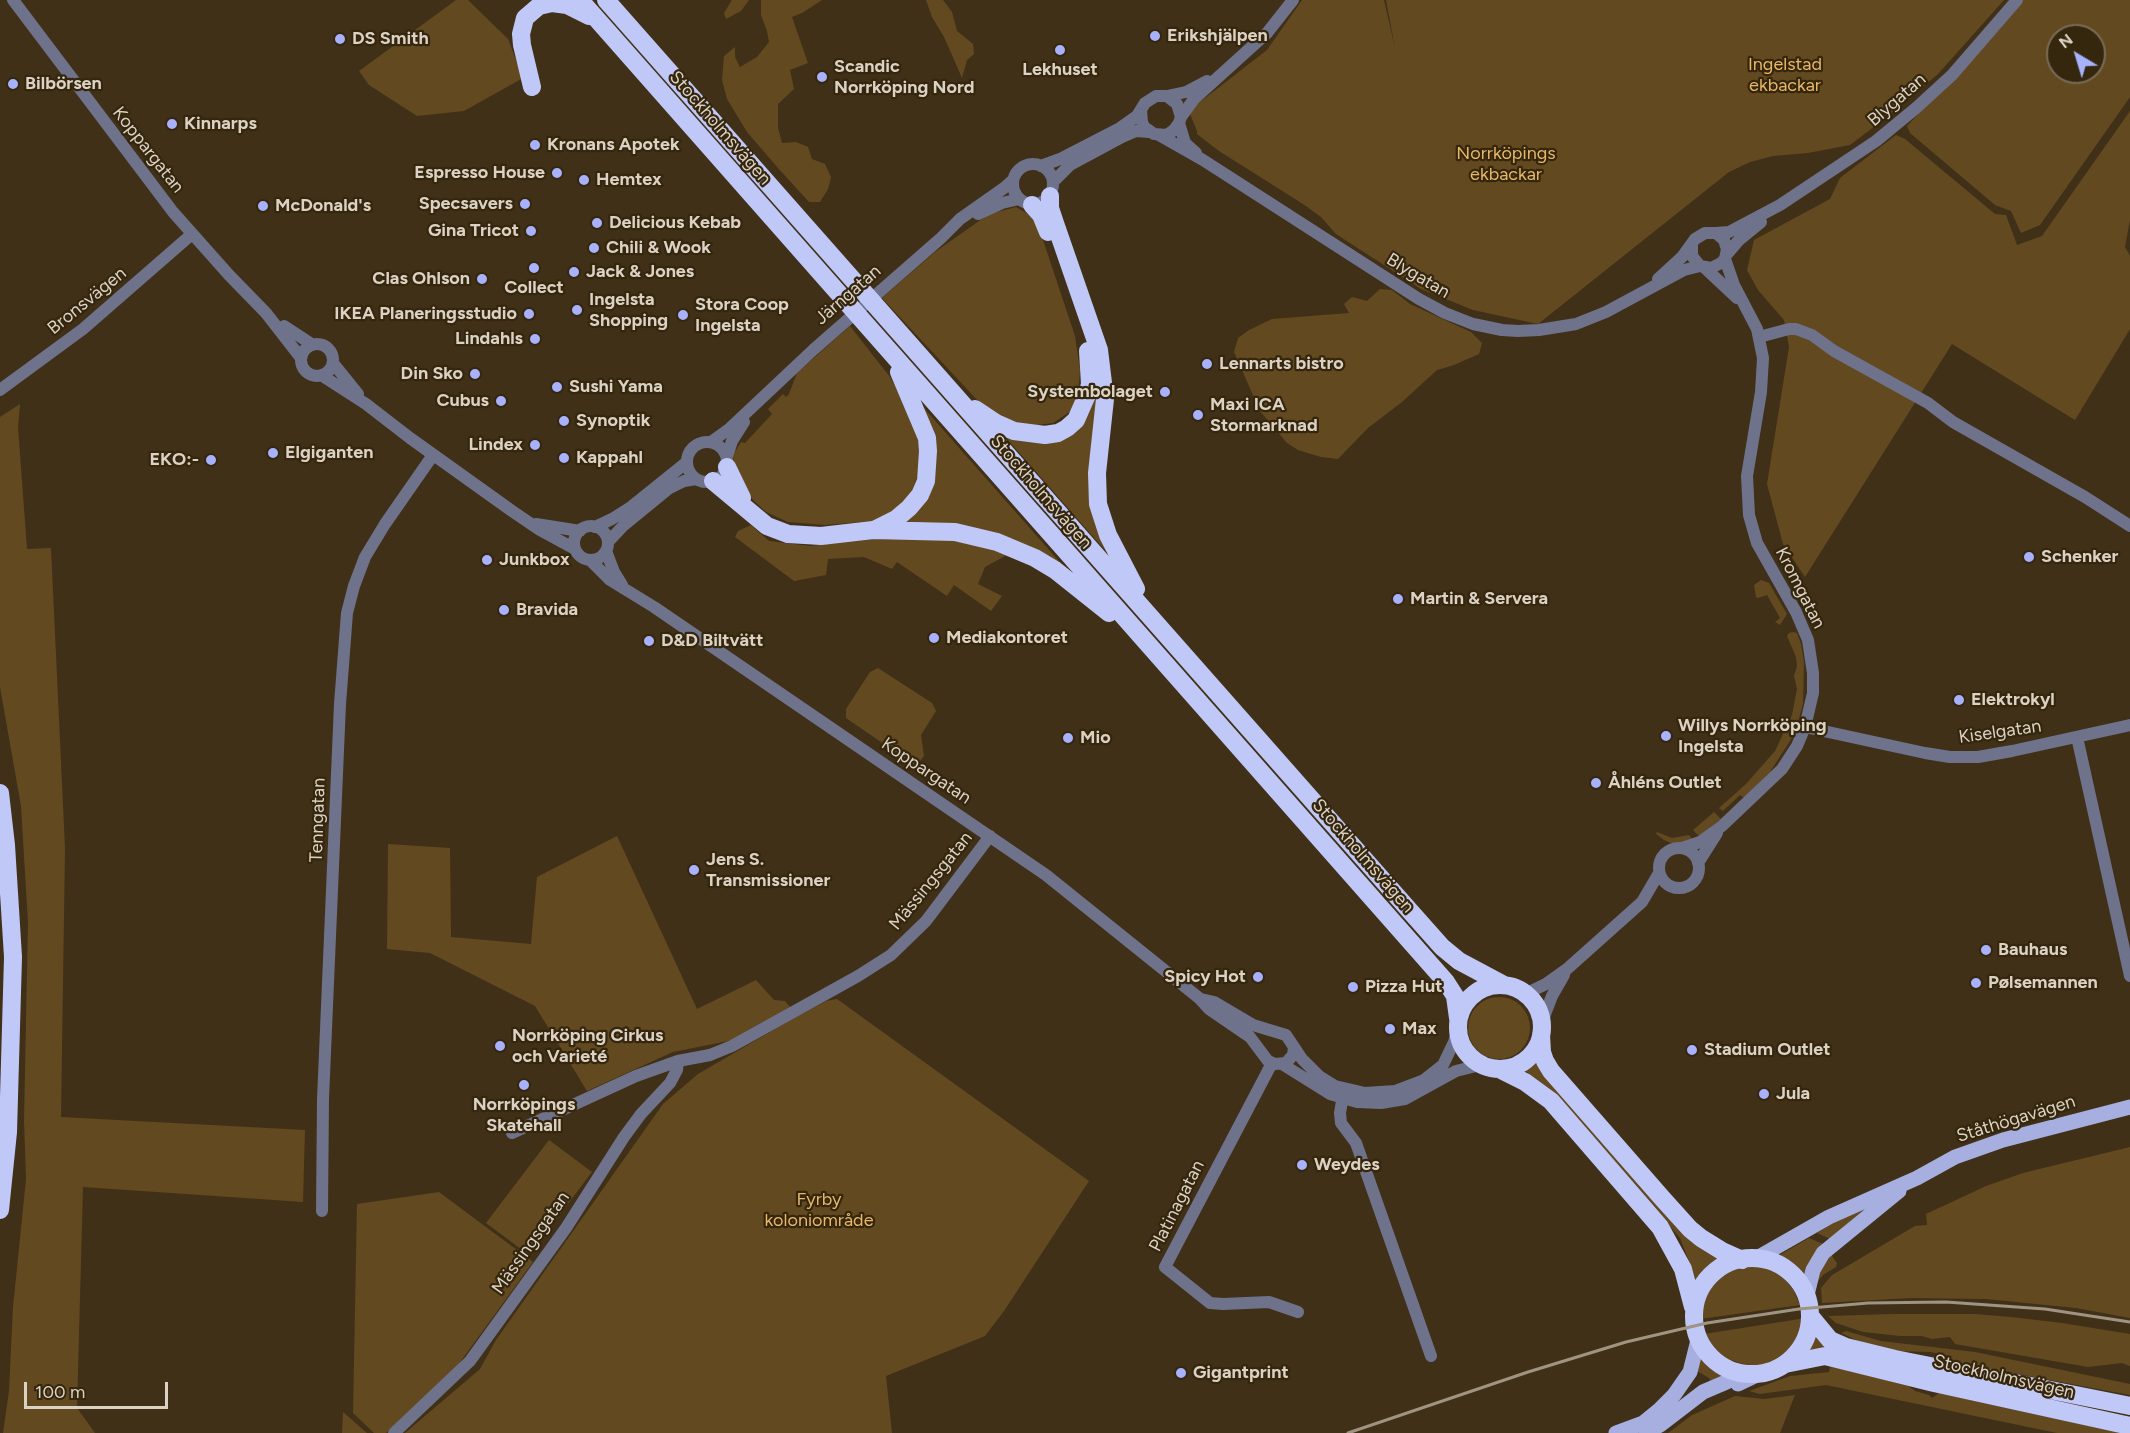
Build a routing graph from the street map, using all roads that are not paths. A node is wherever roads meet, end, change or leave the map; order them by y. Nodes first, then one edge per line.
1 (13, 0) edge
2 (580, 0) edge
3 (606, 0) edge
4 (1293, 0) edge
5 (2017, 0) edge
6 (599, 22) junction
7 (1228, 68) junction
8 (532, 87) dead end
9 (1167, 96) junction
10 (1141, 110) junction
11 (1180, 120) junction
12 (1154, 134) junction
13 (1203, 160) junction
14 (1041, 166) junction
15 (1013, 180) junction
16 (1051, 189) junction
17 (1026, 202) junction
18 (1780, 205) junction
19 (1716, 233) junction
20 (192, 234) junction
21 (941, 238) junction
22 (1692, 244) junction
23 (1726, 256) junction
24 (1702, 267) junction
25 (1636, 296) junction
26 (1743, 305) junction
27 (266, 313) junction
28 (1759, 337) junction
29 (314, 345) junction
30 (889, 351) junction
31 (301, 358) junction
32 (333, 363) junction
33 (321, 375) junction
34 (0, 390) edge
35 (955, 396) junction
36 (366, 404) junction
37 (754, 406) junction
38 (711, 442) junction
39 (433, 454) junction
40 (687, 462) junction
41 (727, 462) junction
42 (705, 480) junction
43 (749, 510) junction
44 (532, 523) junction
45 (595, 526) junction
46 (2130, 526) edge
47 (873, 530) junction
48 (580, 531) junction
49 (607, 547) junction
50 (575, 549) junction
51 (590, 560) junction
52 (623, 586) junction
53 (1150, 617) junction
54 (1156, 653) junction
55 (2130, 725) edge
56 (1805, 727) junction
57 (2077, 737) junction
58 (0, 793) edge
59 (1722, 826) junction
60 (990, 836) junction
61 (1682, 848) junction
62 (1698, 862) junction
63 (1659, 873) junction
64 (1671, 887) junction
65 (1642, 902) junction
66 (1568, 969) junction
67 (2130, 976) edge
68 (1515, 989) junction
69 (1199, 998) junction
70 (1458, 1025) junction
71 (1541, 1029) junction
72 (1276, 1033) junction
73 (1294, 1047) junction
74 (1263, 1052) junction
75 (678, 1061) junction
76 (1277, 1064) junction
77 (1480, 1065) junction
78 (1501, 1070) junction
79 (1343, 1094) junction
80 (2130, 1107) edge
81 (512, 1133) dead end
82 (1917, 1178) junction
83 (0, 1210) edge
84 (322, 1211) dead end
85 (1750, 1259) junction
86 (1807, 1295) junction
87 (1693, 1307) junction
88 (1298, 1312) dead end
89 (1816, 1324) junction
90 (1698, 1340) junction
91 (1431, 1356) dead end
92 (1871, 1360) junction
93 (1780, 1365) junction
94 (1753, 1373) junction
95 (2130, 1406) edge
96 (2130, 1426) edge
97 (394, 1433) edge
98 (1616, 1433) edge
99 (1646, 1433) edge

1 - 20 street, Koppargatan
2 - 6 highway, Stockholmsvägen
3 - 35 highway, Stockholmsvägen
4 - 7 street
5 - 18 street, Blygatan
6 - 8 highway
6 - 30 highway, Stockholmsvägen
7 - 9 street
7 - 11 street
9 - 10 street
9 - 11 street
10 - 12 street
10 - 14 street
11 - 12 street
11 - 13 street, Blygatan
12 - 13 street, Blygatan
12 - 16 street
13 - 25 street, Blygatan
14 - 15 street
14 - 16 street
15 - 17 street
15 - 21 street, Järngatan
16 - 17 street
16 - 53 highway
17 - 21 street, Järngatan
17 - 35 highway
18 - 19 street, Blygatan
18 - 23 street, Blygatan
19 - 22 street
19 - 23 street
20 - 27 street, Koppargatan
20 - 34 street, Bronsvägen
21 - 37 street, Järngatan
22 - 24 street
22 - 25 street, Blygatan
23 - 24 street
23 - 26 street, Kromgatan
24 - 25 street, Blygatan
24 - 26 street, Kromgatan
26 - 28 street, Kromgatan
27 - 29 street, Koppargatan
27 - 31 street, Koppargatan
28 - 46 street
28 - 56 street, Kromgatan
29 - 31 street
29 - 32 street
30 - 47 highway
30 - 54 highway, Stockholmsvägen
31 - 33 street
32 - 33 street
32 - 36 street
33 - 36 street
35 - 53 highway, Stockholmsvägen
36 - 39 street
37 - 38 street, Järngatan
37 - 41 street, Järngatan
38 - 40 street
38 - 41 street
39 - 44 street
39 - 84 street, Tenngatan
40 - 42 street
40 - 45 street
41 - 42 street
41 - 43 highway
42 - 43 highway
42 - 49 street
43 - 47 highway
44 - 48 street
44 - 50 street
45 - 48 street
45 - 49 street
47 - 54 highway
48 - 50 street
49 - 51 street
49 - 52 street, Koppargatan
50 - 51 street
51 - 52 street, Koppargatan
52 - 60 street, Koppargatan
53 - 68 highway, Stockholmsvägen
54 - 70 highway, Stockholmsvägen
55 - 57 street, Kiselgatan
56 - 57 street, Kiselgatan
56 - 59 street, Kromgatan
57 - 67 street
58 - 83 highway
59 - 61 street, Kromgatan
59 - 62 street, Kromgatan
60 - 69 street, Koppargatan
60 - 75 street, Mässingsgatan
61 - 62 street
61 - 63 street
62 - 64 street
63 - 64 street
63 - 65 street
64 - 65 street
65 - 66 street
66 - 68 street
66 - 71 street
68 - 70 highway
68 - 71 highway
69 - 72 street, Koppargatan
69 - 74 street, Koppargatan
70 - 77 highway
70 - 79 street
71 - 78 highway
71 - 85 highway
72 - 73 street
72 - 74 street
73 - 76 street
73 - 79 street
74 - 76 street
75 - 81 street, Mässingsgatan
75 - 97 street, Mässingsgatan
76 - 79 street
76 - 88 street, Platinagatan
77 - 78 highway
77 - 79 street
78 - 87 highway
79 - 91 street
80 - 82 main road, Ståthögavägen
82 - 85 main road, Ståthögavägen
82 - 86 main road, Ståthögavägen
85 - 86 highway
85 - 87 highway
86 - 89 highway
87 - 90 highway
89 - 92 highway, Stockholmsvägen
89 - 93 highway
90 - 94 highway
90 - 98 main road
92 - 93 highway, Stockholmsvägen
92 - 95 highway, Stockholmsvägen
92 - 96 highway, Stockholmsvägen
93 - 94 highway
94 - 99 main road

